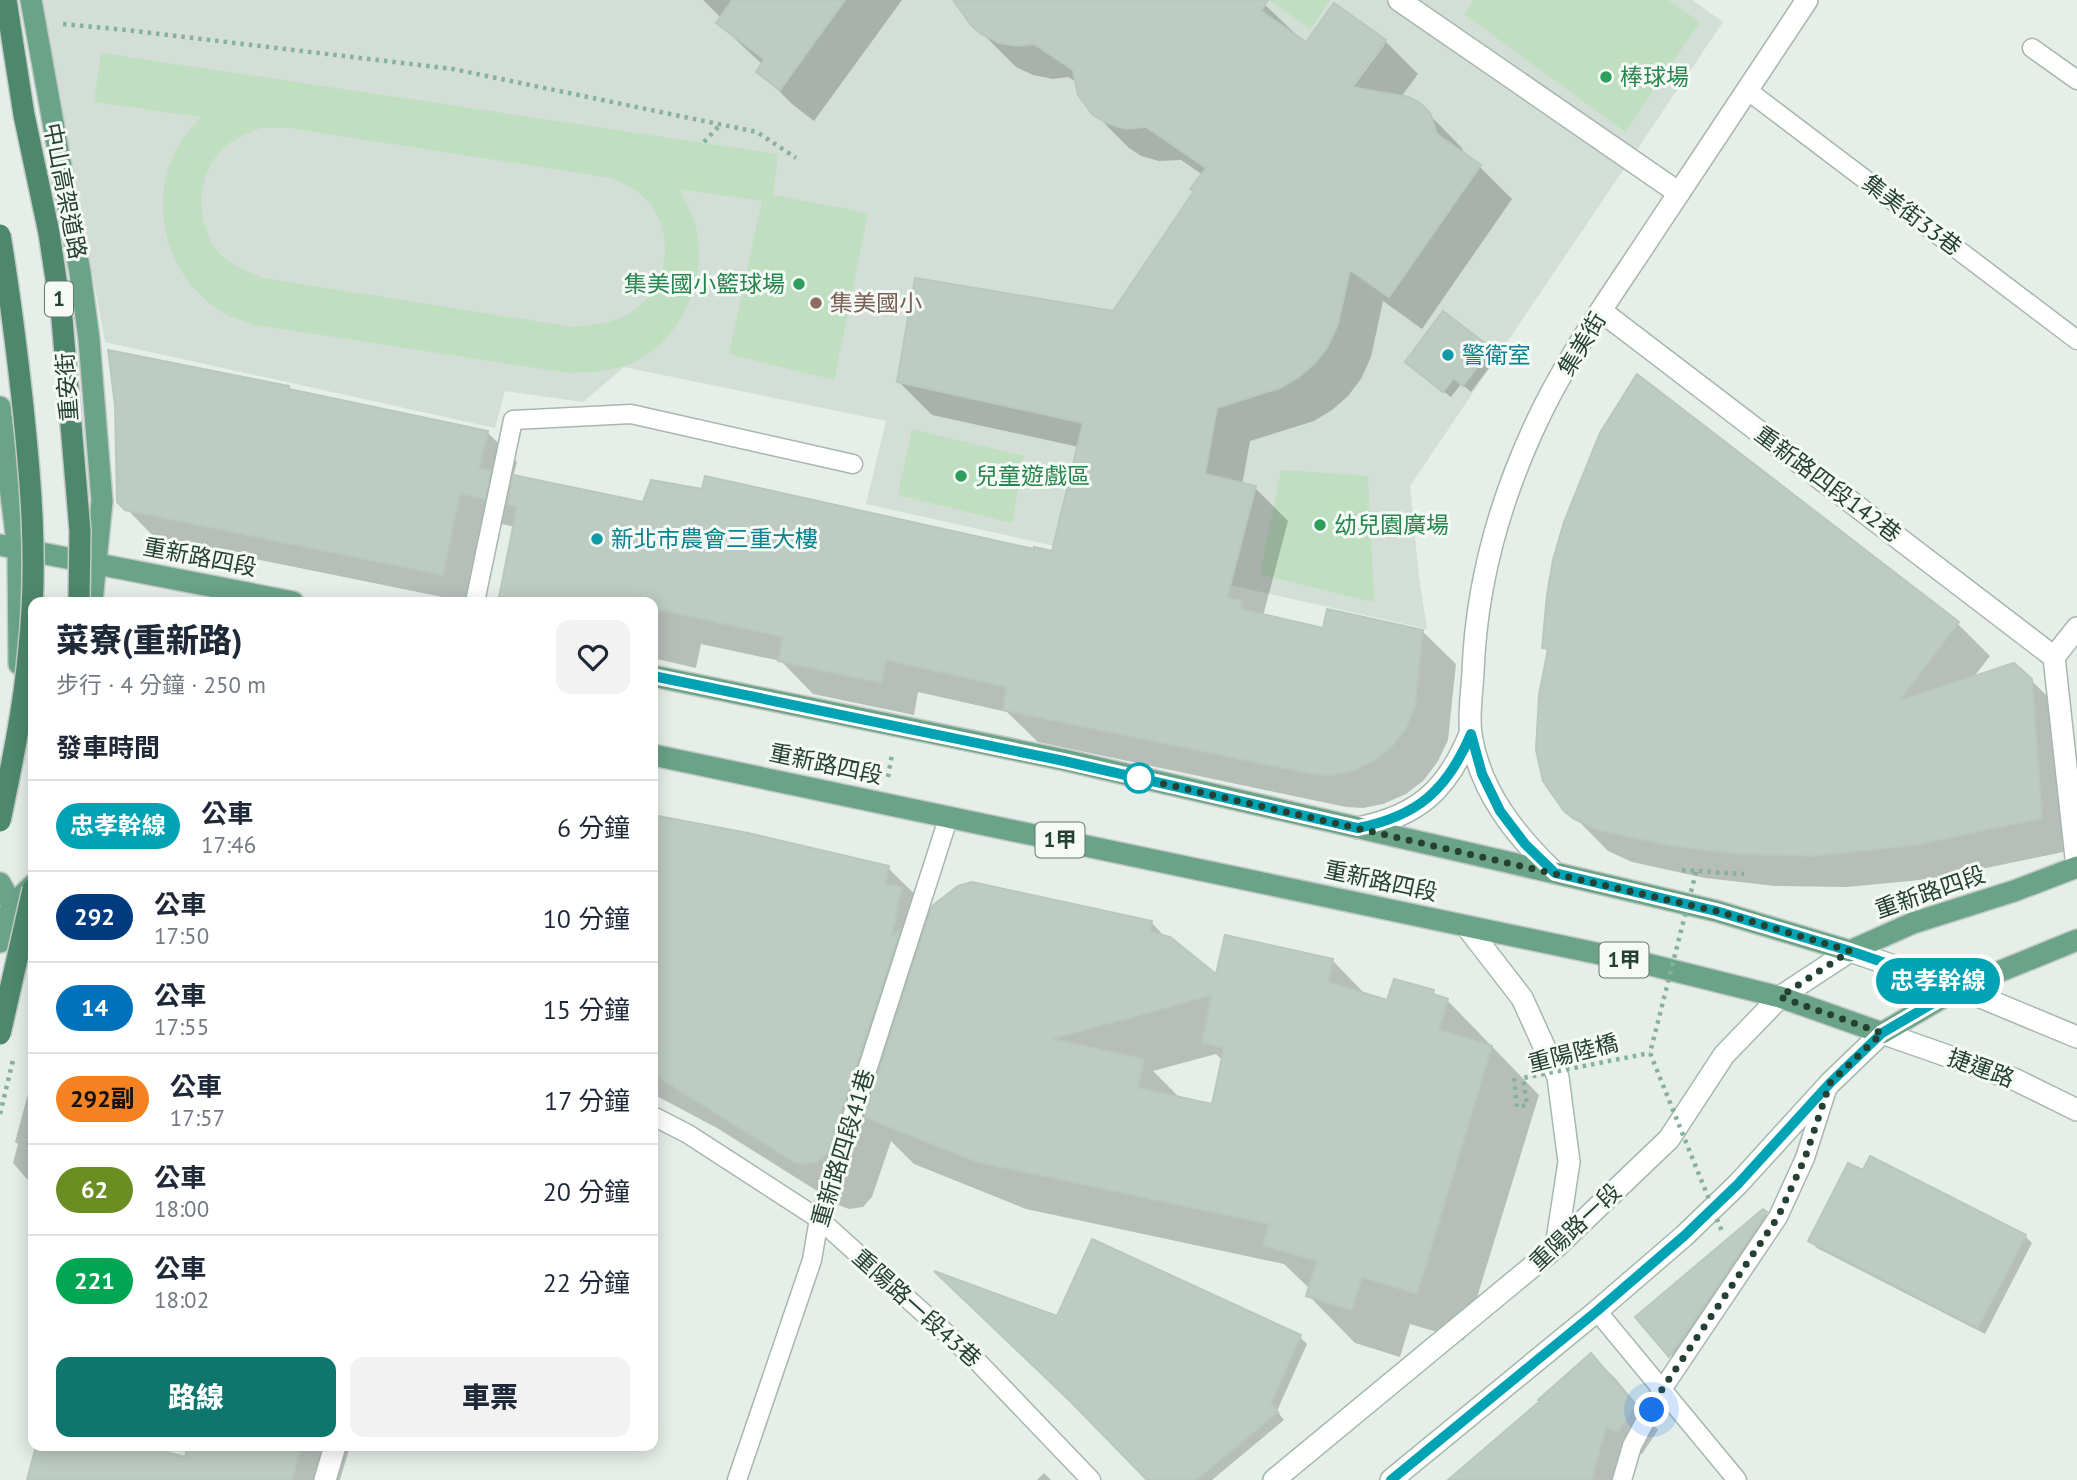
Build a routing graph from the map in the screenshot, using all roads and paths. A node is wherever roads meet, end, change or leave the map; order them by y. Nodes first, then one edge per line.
1 (6, 0) edge
2 (31, 0) edge
3 (1399, 0) edge
4 (1807, 0) edge
5 (35, 22) junction
6 (2032, 48) dead end
7 (2077, 80) edge
8 (1747, 90) junction
9 (721, 124) junction
10 (704, 142) dead end
11 (796, 158) dead end
12 (1679, 193) junction
13 (0, 235) edge
14 (1601, 311) junction
15 (2077, 340) edge
16 (0, 407) edge
17 (853, 464) dead end
18 (9, 547) edge
19 (96, 565) junction
20 (32, 597) edge
21 (79, 597) edge
22 (93, 597) edge
23 (269, 597) edge
24 (476, 597) edge
25 (18, 621) edge
26 (2077, 628) edge
27 (2054, 657) junction
28 (28, 662) edge
29 (658, 677) edge
30 (898, 726) junction
31 (1471, 734) junction
32 (658, 755) edge
33 (0, 783) edge
34 (883, 803) junction
35 (949, 816) junction
36 (0, 821) edge
37 (1358, 828) junction
38 (2077, 867) edge
39 (1669, 869) dead end
40 (1696, 872) junction
41 (1555, 873) junction
42 (1744, 874) dead end
43 (0, 883) edge
44 (28, 891) edge
45 (12, 905) junction
46 (28, 909) edge
47 (1467, 927) junction
48 (1, 935) edge
49 (28, 936) edge
50 (2077, 940) edge
51 (1850, 951) junction
52 (1959, 988) junction
53 (1780, 997) junction
54 (1882, 1033) junction
55 (0, 1034) edge
56 (2077, 1037) edge
57 (1650, 1053) junction
58 (1514, 1078) dead end
59 (1830, 1083) junction
60 (2077, 1110) edge
61 (658, 1119) edge
62 (818, 1219) junction
63 (1723, 1234) dead end
64 (1556, 1247) junction
65 (1597, 1311) junction
66 (1661, 1391) junction
67 (334, 1451) edge
68 (326, 1480) edge
69 (737, 1480) edge
70 (1090, 1480) edge
71 (1274, 1480) edge
72 (1391, 1480) edge
73 (1622, 1480) edge
74 (1737, 1480) edge

1 - 21 highway, 中山高架道路 / 1, bridge
2 - 5 main road, 重安街 / 1
3 - 12 street
4 - 8 street, 集美街
5 - 9 path
5 - 19 main road, 重安街 / 1
6 - 7 lane
8 - 12 street, 集美街
8 - 15 lane, 集美街33巷
9 - 10 path
9 - 11 path
12 - 14 street, 集美街
13 - 20 highway, 1, bridge
14 - 27 street, 重新路四段142巷
14 - 31 street, 集美街
16 - 18 main road
17 - 24 lane
18 - 19 main road, 重新路四段
18 - 25 main road
19 - 22 main road, 1
19 - 23 main road, 重新路四段
25 - 33 main road
26 - 27 street
27 - 38 street
28 - 36 highway, 1, bridge
29 - 30 main road, 重新路四段
30 - 34 path
30 - 37 main road, 重新路四段
31 - 37 street, 集美街
31 - 41 street, 集美街
32 - 34 main road, 重新路四段 / 1甲
34 - 35 main road, 重新路四段 / 1甲
35 - 47 main road, 重新路四段 / 1甲
35 - 62 lane, 重新路四段41巷
37 - 41 main road, 重新路四段
38 - 51 main road, 重新路四段
39 - 40 path
40 - 42 path
40 - 57 path, 重陽陸橋, bridge
41 - 51 main road, 重新路四段
43 - 45 main road
44 - 45 main road
45 - 48 main road
46 - 55 highway, bridge
47 - 53 main road, 重新路四段 / 1甲
47 - 64 street
48 - 49 lane
50 - 52 main road
51 - 52 street
51 - 53 street, 重陽路一段
52 - 54 main road
52 - 56 street
53 - 54 main road, 重新路四段 / 1甲
53 - 64 street, 重陽路一段
54 - 59 street
54 - 60 street, 捷運路
57 - 58 path, 重陽陸橋, bridge
57 - 63 path, 重陽陸橋, bridge
59 - 65 street
59 - 66 lane
61 - 62 lane, 重陽路一段43巷
62 - 69 lane, 重新路四段41巷
62 - 70 lane, 重陽路一段43巷
64 - 71 street, 重陽路一段
65 - 66 lane
65 - 72 street
66 - 73 lane
66 - 74 lane
67 - 68 street

